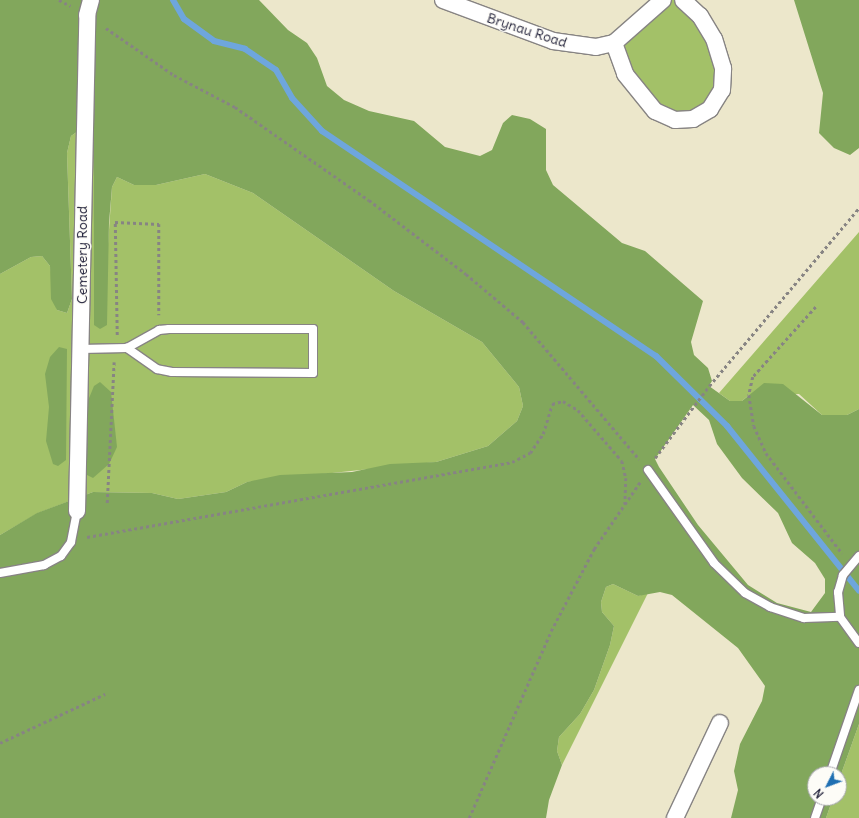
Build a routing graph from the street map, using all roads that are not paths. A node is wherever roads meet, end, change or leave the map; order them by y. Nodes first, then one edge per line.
1 (443, 0) edge
2 (663, 0) edge
3 (683, 0) edge
4 (89, 7) edge
5 (614, 43) junction
6 (127, 348) junction
7 (81, 349) junction
8 (648, 470) road end
9 (77, 511) joint
10 (859, 556) edge
11 (0, 573) edge
12 (840, 617) junction
13 (859, 643) edge
14 (859, 690) edge
15 (720, 723) dead end
16 (833, 766) edge
17 (819, 806) edge
18 (675, 818) edge
19 (815, 818) edge

1 - 5 street, Brynau Road
2 - 5 street
3 - 5 street
4 - 7 street, Cemetery Road
6 - 6 lane
6 - 7 lane
7 - 9 street, Cemetery Road
8 - 12 lane
9 - 11 lane
10 - 12 lane
12 - 13 lane
14 - 16 lane
15 - 18 street
17 - 19 lane

